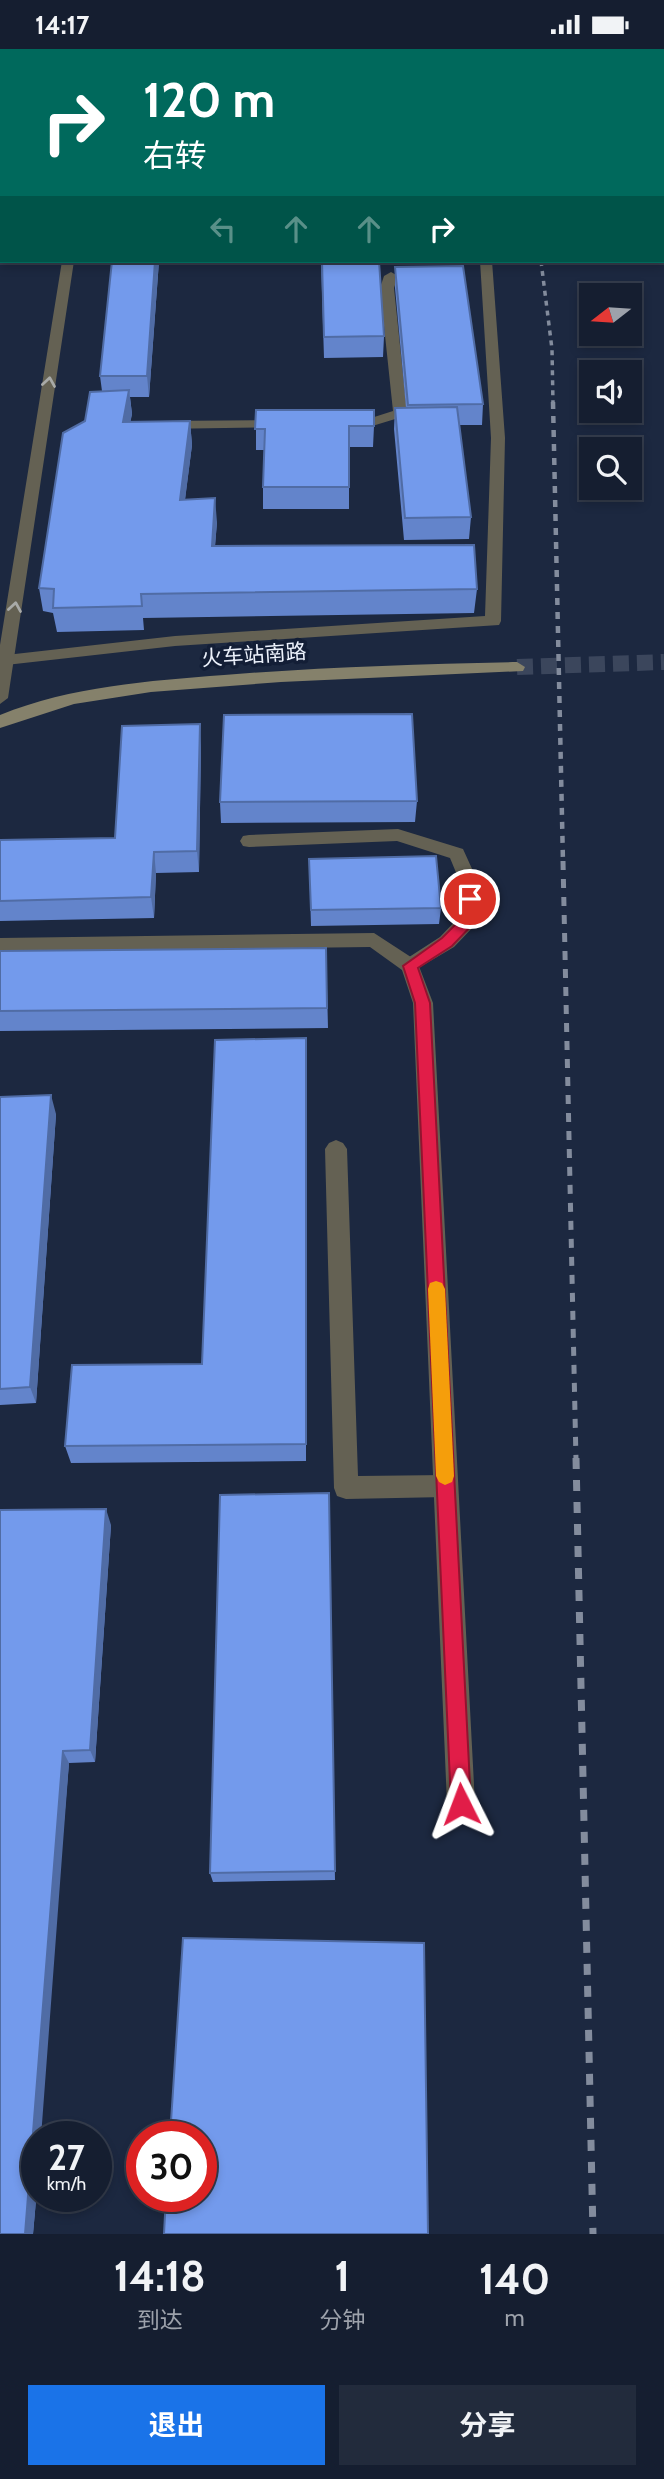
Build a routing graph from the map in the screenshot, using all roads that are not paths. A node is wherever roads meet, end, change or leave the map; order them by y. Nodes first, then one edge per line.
1 (68, 263) edge
2 (395, 271) edge
3 (482, 271) edge
4 (329, 423) edge
5 (303, 424) edge
6 (157, 425) edge
7 (6, 660) junction
8 (517, 667) tunnel mouth
9 (0, 698) edge
10 (0, 722) edge
11 (248, 841) dead end
12 (0, 945) edge
13 (410, 966) junction
14 (336, 1149) dead end
15 (446, 1486) junction
16 (461, 1804) dead end

7 -> 1 street
2 - 4 street
3 - 7 street
5 - 6 street
7 - 9 street
8 - 10 main road, 火车站南路
11 - 13 street
12 - 13 street
13 - 15 street
14 - 15 street
15 - 16 street

